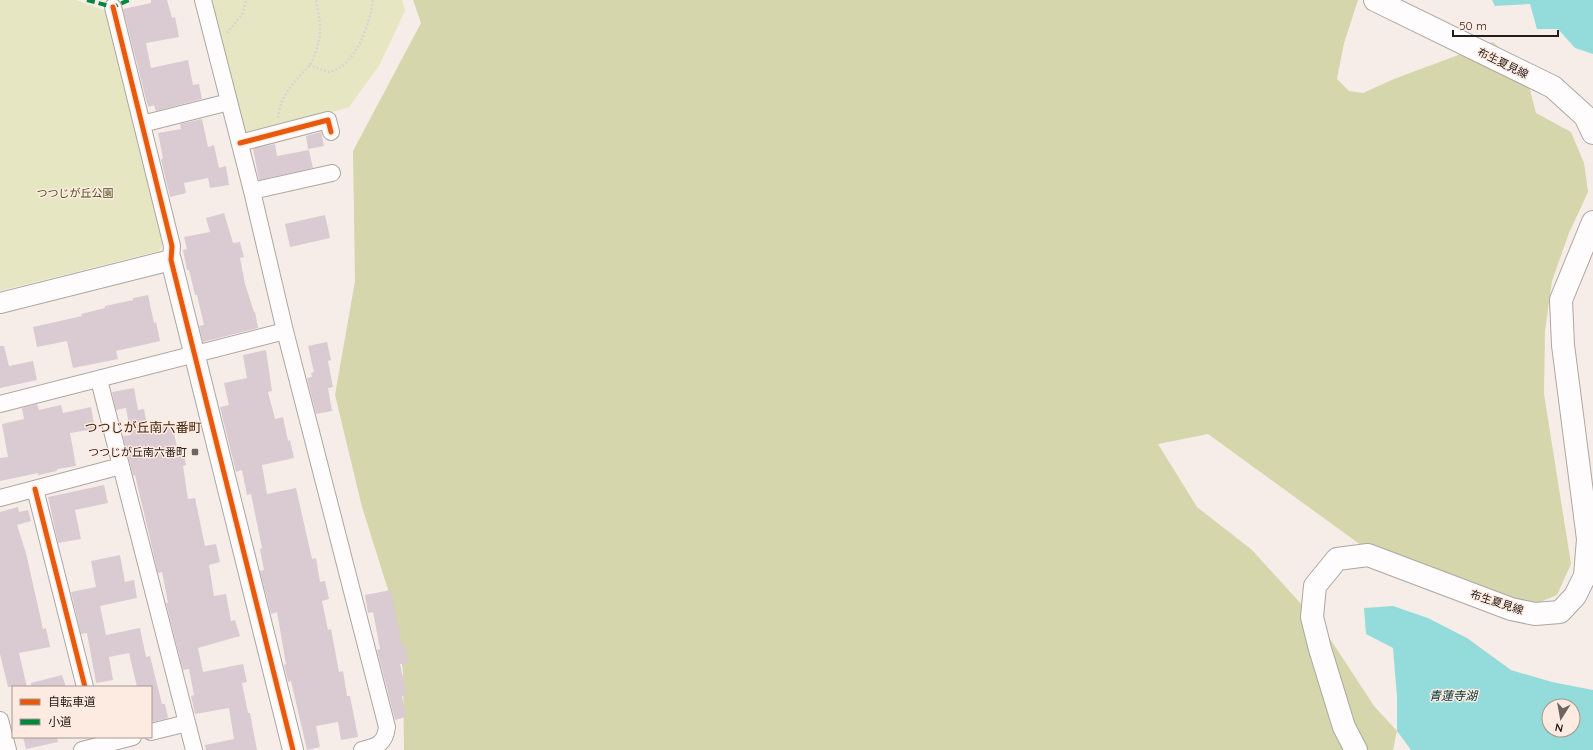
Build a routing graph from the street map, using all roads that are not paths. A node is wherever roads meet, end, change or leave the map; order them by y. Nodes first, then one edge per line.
1 (203, 0) edge
2 (1375, 0) edge
3 (113, 7) dead end
4 (229, 102) junction
5 (142, 124) junction
6 (331, 132) dead end
7 (1593, 134) edge
8 (240, 143) junction
9 (332, 173) dead end
10 (252, 191) junction
11 (1593, 222) edge
12 (171, 260) junction
13 (0, 303) edge
14 (286, 331) junction
15 (194, 355) junction
16 (99, 380) junction
17 (0, 404) edge
18 (121, 466) junction
19 (35, 489) junction
20 (0, 498) edge
21 (85, 686) edge
22 (0, 720) edge
23 (187, 723) junction
24 (152, 732) edge
25 (128, 738) edge
26 (99, 744) edge
27 (8, 750) edge
28 (82, 750) edge
29 (194, 750) edge
30 (293, 750) edge
31 (362, 750) edge
32 (1356, 750) edge

1 - 4 street
2 - 7 main road, 布生夏見線
3 - 5 street
4 - 5 street
4 - 8 street
5 - 12 street
6 - 8 street
8 - 10 street
9 - 10 street
10 - 14 street
11 - 32 main road, 布生夏見線
12 - 13 street
12 - 15 street
14 - 15 street
14 - 31 street
15 - 16 street
15 - 30 street
16 - 17 street
16 - 18 street
18 - 19 street
18 - 23 street
19 - 20 street
19 - 21 street
22 - 27 street
23 - 24 street
23 - 29 street
25 - 26 street
26 - 28 street

